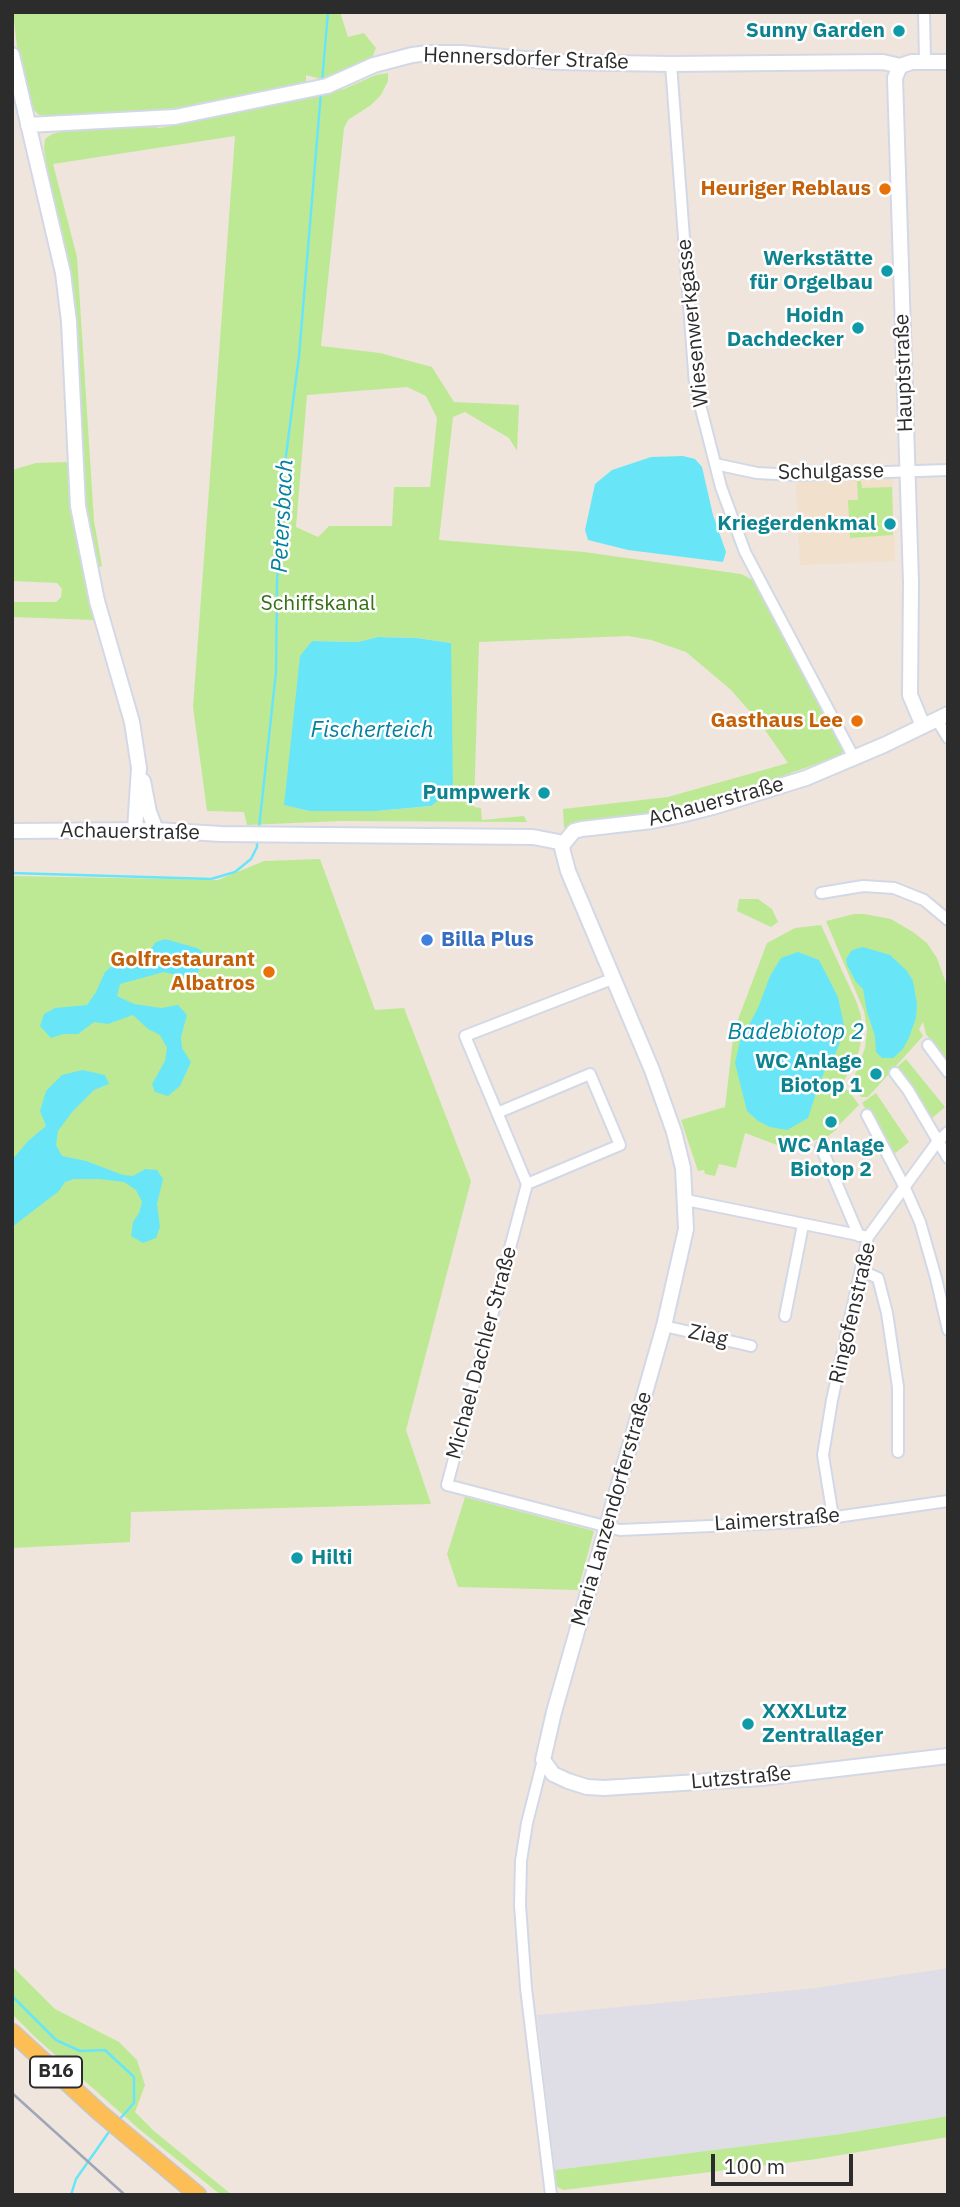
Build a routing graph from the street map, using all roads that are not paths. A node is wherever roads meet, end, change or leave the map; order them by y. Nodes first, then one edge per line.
1 (924, 12) edge
2 (12, 55) edge
3 (925, 61) junction
4 (948, 62) edge
5 (671, 64) junction
6 (900, 66) junction
7 (28, 125) junction
8 (715, 464) junction
9 (907, 470) junction
10 (948, 470) edge
11 (935, 721) edge
12 (948, 738) edge
13 (854, 758) junction
14 (139, 768) junction
15 (135, 830) junction
16 (156, 830) junction
17 (12, 831) edge
18 (564, 843) junction
19 (821, 893) dead end
20 (948, 920) edge
21 (612, 979) junction
22 (928, 1045) dead end
23 (948, 1072) edge
24 (895, 1073) dead end
25 (498, 1113) junction
26 (867, 1115) dead end
27 (948, 1132) edge
28 (938, 1141) junction
29 (821, 1147) dead end
30 (948, 1158) edge
31 (527, 1184) junction
32 (905, 1186) junction
33 (686, 1200) junction
34 (803, 1225) junction
35 (864, 1236) junction
36 (862, 1271) junction
37 (785, 1316) dead end
38 (664, 1325) junction
39 (948, 1330) edge
40 (751, 1346) dead end
41 (898, 1452) dead end
42 (948, 1501) edge
43 (832, 1517) junction
44 (607, 1526) junction
45 (948, 1756) edge
46 (543, 1760) junction
47 (12, 2032) edge
48 (198, 2195) edge
49 (551, 2195) edge

1 - 3 street
2 - 7 street
3 - 4 street, Hennersdorfer Straße
3 - 6 street, Hennersdorfer Straße
5 - 6 street, Hennersdorfer Straße
5 - 7 street, Hennersdorfer Straße
5 - 8 street, Wiesenwerkgasse
6 - 9 street, Hauptstraße
7 - 14 street
8 - 9 street, Schulgasse
8 - 13 street, Wiesenwerkgasse
9 - 10 street, Schulgasse
9 - 11 street, Hauptstraße
11 - 12 street
11 - 13 street, Achauerstraße
13 - 18 street, Achauerstraße
14 - 15 street
14 - 16 street
15 - 16 street, Achauerstraße
15 - 17 street, Achauerstraße
16 - 18 street, Achauerstraße
18 - 21 street, Maria Lanzendorferstraße
19 - 20 street
21 - 25 street
21 - 33 street, Maria Lanzendorferstraße
22 - 23 street
24 - 28 street
25 - 31 street
25 - 31 street
26 - 32 street
27 - 28 street, Ringofenstraße
28 - 30 street
28 - 32 street, Ringofenstraße
29 - 35 street
31 - 44 street, Michael Dachler Straße
32 - 35 street, Ringofenstraße
32 - 39 street
33 - 34 street
33 - 38 street, Maria Lanzendorferstraße
34 - 35 street
34 - 37 street
35 - 36 street, Ringofenstraße
36 - 41 street
36 - 43 street, Ringofenstraße
38 - 40 street, Ziag
38 - 44 street, Maria Lanzendorferstraße
42 - 43 street, Laimerstraße
43 - 44 street, Laimerstraße
44 - 46 street, Maria Lanzendorferstraße
45 - 46 street, Lutzstraße
46 - 49 street, Maria Lanzendorferstraße
47 - 48 main road, B16

